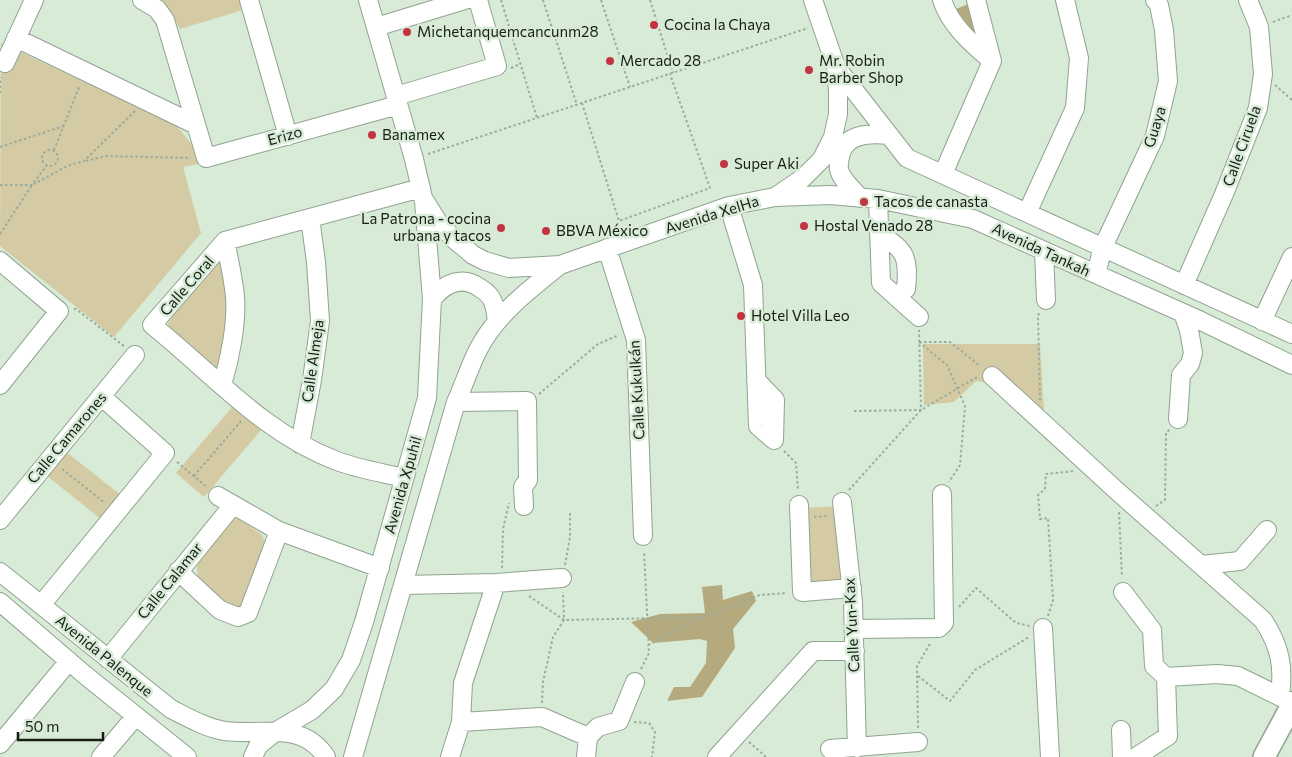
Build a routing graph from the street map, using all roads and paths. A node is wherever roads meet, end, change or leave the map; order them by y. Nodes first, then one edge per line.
1 (34, 0) edge
2 (142, 0) edge
3 (249, 0) edge
4 (368, 0) edge
5 (465, 0) edge
6 (478, 0) edge
7 (501, 0) edge
8 (543, 0) edge
9 (601, 0) edge
10 (650, 0) edge
11 (813, 0) edge
12 (970, 0) edge
13 (976, 0) edge
14 (1155, 0) edge
15 (1248, 0) edge
16 (1069, 1) edge
17 (944, 4) edge
18 (1292, 15) edge
19 (821, 24) junction
20 (376, 27) junction
21 (1259, 28) junction
22 (16, 38) junction
23 (992, 61) junction
24 (4, 63) dead end
25 (836, 67) junction
26 (85, 71) junction
27 (672, 73) junction
28 (1263, 74) junction
29 (630, 87) junction
30 (1292, 100) edge
31 (146, 101) junction
32 (397, 101) junction
33 (582, 103) junction
34 (577, 105) junction
35 (537, 118) junction
36 (65, 125) junction
37 (196, 125) junction
38 (889, 135) junction
39 (288, 136) junction
40 (0, 147) edge
41 (54, 150) junction
42 (206, 158) junction
43 (414, 159) junction
44 (84, 161) junction
45 (47, 165) junction
46 (943, 174) junction
47 (0, 185) edge
48 (32, 185) junction
49 (422, 193) junction
50 (775, 197) junction
51 (860, 198) junction
52 (878, 199) junction
53 (728, 206) junction
54 (1027, 212) junction
55 (310, 218) junction
56 (0, 234) edge
57 (879, 234) junction
58 (225, 241) junction
59 (1103, 247) junction
60 (607, 248) junction
61 (1044, 251) junction
62 (1292, 257) edge
63 (0, 261) edge
64 (560, 265) junction
65 (1096, 274) junction
66 (1184, 285) junction
67 (895, 296) junction
68 (432, 299) junction
69 (1046, 300) joint
70 (59, 312) junction
71 (1183, 313) junction
72 (919, 317) dead end
73 (1262, 321) junction
74 (497, 322) junction
75 (633, 329) junction
76 (1292, 334) edge
77 (919, 342) junction
78 (135, 355) joint
79 (1292, 365) edge
80 (992, 376) junction
81 (0, 385) edge
82 (222, 385) junction
83 (957, 388) junction
84 (101, 396) junction
85 (528, 401) junction
86 (456, 402) junction
87 (251, 410) junction
88 (921, 410) junction
89 (854, 412) dead end
90 (1178, 419) joint
91 (1040, 421) junction
92 (774, 440) joint
93 (300, 444) junction
94 (165, 452) junction
95 (49, 459) junction
96 (1094, 470) junction
97 (194, 476) junction
98 (404, 478) junction
99 (524, 487) junction
100 (1117, 491) junction
101 (942, 494) joint
102 (218, 496) joint
103 (233, 505) junction
104 (524, 506) dead end
105 (843, 509) junction
106 (799, 512) junction
107 (116, 513) junction
108 (1144, 514) junction
109 (0, 520) edge
110 (1267, 530) dead end
111 (279, 531) junction
112 (643, 536) joint
113 (1200, 565) junction
114 (380, 568) junction
115 (178, 571) junction
116 (0, 572) edge
117 (562, 578) dead end
118 (502, 582) junction
119 (403, 585) junction
120 (852, 588) junction
121 (802, 592) junction
122 (1123, 592) joint
123 (41, 605) junction
124 (2, 608) edge
125 (704, 617) junction
126 (648, 619) junction
127 (564, 620) junction
128 (941, 626) junction
129 (1043, 628) junction
130 (854, 629) junction
131 (648, 645) junction
132 (854, 651) junction
133 (108, 658) junction
134 (69, 661) junction
135 (918, 676) junction
136 (1166, 677) junction
137 (635, 682) joint
138 (1288, 701) edge
139 (135, 717) junction
140 (542, 718) junction
141 (619, 721) junction
142 (462, 722) junction
143 (1121, 730) dead end
144 (275, 732) junction
145 (739, 733) junction
146 (588, 736) junction
147 (918, 742) joint
148 (0, 744) edge
149 (857, 748) junction
150 (830, 749) dead end
151 (889, 751) edge
152 (101, 757) edge
153 (187, 757) edge
154 (253, 757) edge
155 (326, 757) edge
156 (352, 757) edge
157 (450, 757) edge
158 (586, 757) edge
159 (652, 757) edge
160 (718, 757) edge
161 (766, 757) edge
162 (1050, 757) edge
163 (1122, 757) edge
164 (1136, 757) edge
165 (1264, 757) edge

1 - 22 street
2 - 37 street
3 - 39 street
4 - 20 street, Avenida XelHa
5 - 20 street
6 - 32 street, Erizo
7 - 35 path
8 - 34 path
9 - 29 path
10 - 27 path
11 - 19 street, Avenida XelHa
12 - 17 street
13 - 23 street
14 - 59 street, Guaya
15 - 21 street, Calle Ciruela
16 - 54 street
17 - 23 street
18 - 21 path
19 - 25 street, Avenida XelHa
19 - 27 path
20 - 32 street, Avenida XelHa
21 - 28 street, Calle Ciruela
22 - 24 street
22 - 26 street
23 - 46 street
25 - 38 street, Avenida Tankah
25 - 50 street, Avenida XelHa
26 - 31 street
26 - 36 path
27 - 29 path
27 - 33 path
28 - 30 path
28 - 66 street, Calle Ciruela
29 - 33 path
31 - 37 street
31 - 44 path
32 - 39 street, Erizo
32 - 43 street, Avenida XelHa
33 - 34 path
34 - 35 path
35 - 43 path
36 - 40 path
36 - 41 path
37 - 42 street
38 - 46 street, Avenida Tankah
38 - 51 street
39 - 42 street, Erizo
41 - 45 path
41 - 45 path
42 - 44 path
43 - 49 street, Avenida XelHa
44 - 48 path
45 - 48 path
46 - 54 street, Avenida Tankah
47 - 48 path
48 - 56 path
49 - 55 street, Calle Coral
49 - 64 street, Avenida XelHa
49 - 68 street, Avenida Xpuhil
50 - 51 street, Avenida Tankah
50 - 53 street, Avenida XelHa
51 - 52 street, Avenida Tankah
52 - 57 street
52 - 61 street, Avenida Tankah
53 - 60 street, Avenida XelHa
53 - 92 street
54 - 59 street, Avenida Tankah
55 - 58 street, Calle Coral
55 - 93 street, Calle Almeja
57 - 67 street
57 - 67 street
58 - 82 street
58 - 82 street, Calle Coral
59 - 65 street, Guaya
59 - 66 street, Avenida Tankah
60 - 64 street, Avenida XelHa
60 - 75 street, Calle Kukulkán
61 - 65 street, Avenida Tankah
61 - 69 street
62 - 73 street
63 - 70 street
64 - 74 street, Avenida Xpuhil
65 - 71 street, Avenida Tankah
66 - 73 street, Avenida Tankah
67 - 72 street
68 - 74 street
68 - 98 street, Avenida Xpuhil
69 - 91 path
70 - 78 path
70 - 81 street
71 - 79 street, Avenida Tankah
71 - 90 street
73 - 76 street, Avenida Tankah
74 - 86 street, Avenida Xpuhil
75 - 85 path
75 - 112 street, Calle Kukulkán
77 - 80 path
77 - 83 path
77 - 88 path
78 - 84 street, Calle Camarones
80 - 83 path
80 - 91 street
82 - 87 street, Calle Coral
83 - 88 path
83 - 101 path
84 - 94 street
84 - 95 street, Calle Camarones
85 - 86 street
85 - 99 street
86 - 119 street, Avenida Xpuhil
87 - 93 street, Calle Coral
87 - 97 path
88 - 89 path
88 - 105 path
90 - 108 path
91 - 96 street
92 - 106 path
93 - 98 street, Calle Coral
94 - 97 path
94 - 107 street
95 - 107 path
95 - 109 street, Calle Camarones
96 - 100 street
96 - 129 path
97 - 102 path
98 - 114 street, Avenida Xpuhil
99 - 104 street
99 - 118 path
100 - 108 street
100 - 122 path
101 - 128 street
102 - 103 street
103 - 111 street
103 - 115 street, Calle Calamar
105 - 106 path
105 - 120 street, Calle Yun-Kax
106 - 121 street
107 - 123 street
108 - 113 street
110 - 113 street
111 - 114 street
111 - 115 street
112 - 126 path
113 - 138 street
114 - 144 street, Avenida Xpuhil
115 - 133 street, Calle Calamar
116 - 123 street, Avenida Palenque
117 - 118 street
118 - 119 street
118 - 127 path
118 - 142 street
119 - 156 street, Avenida Xpuhil
120 - 121 street
120 - 130 street, Calle Yun-Kax
121 - 125 path
122 - 136 street
123 - 133 street, Avenida Palenque
124 - 134 street, Avenida Palenque
125 - 126 path
125 - 131 path
126 - 127 path
126 - 131 path
127 - 140 path
128 - 129 path
128 - 130 street
128 - 135 path
129 - 135 path
129 - 162 street
130 - 132 street, Calle Yun-Kax
131 - 137 path
132 - 145 street
132 - 149 street, Calle Yun-Kax
133 - 144 street, Avenida Palenque
134 - 139 street, Avenida Palenque
134 - 148 street
135 - 147 path
136 - 138 street
136 - 164 street
137 - 141 street
138 - 165 main road
139 - 152 street
139 - 153 street, Avenida Palenque
140 - 142 street
140 - 146 street
141 - 146 street
141 - 159 path
142 - 157 street
143 - 163 street
144 - 154 street, Avenida Xpuhil
144 - 155 street, Avenida Palenque
145 - 160 street
145 - 161 path
146 - 158 street
147 - 151 street
149 - 150 street
149 - 151 street

